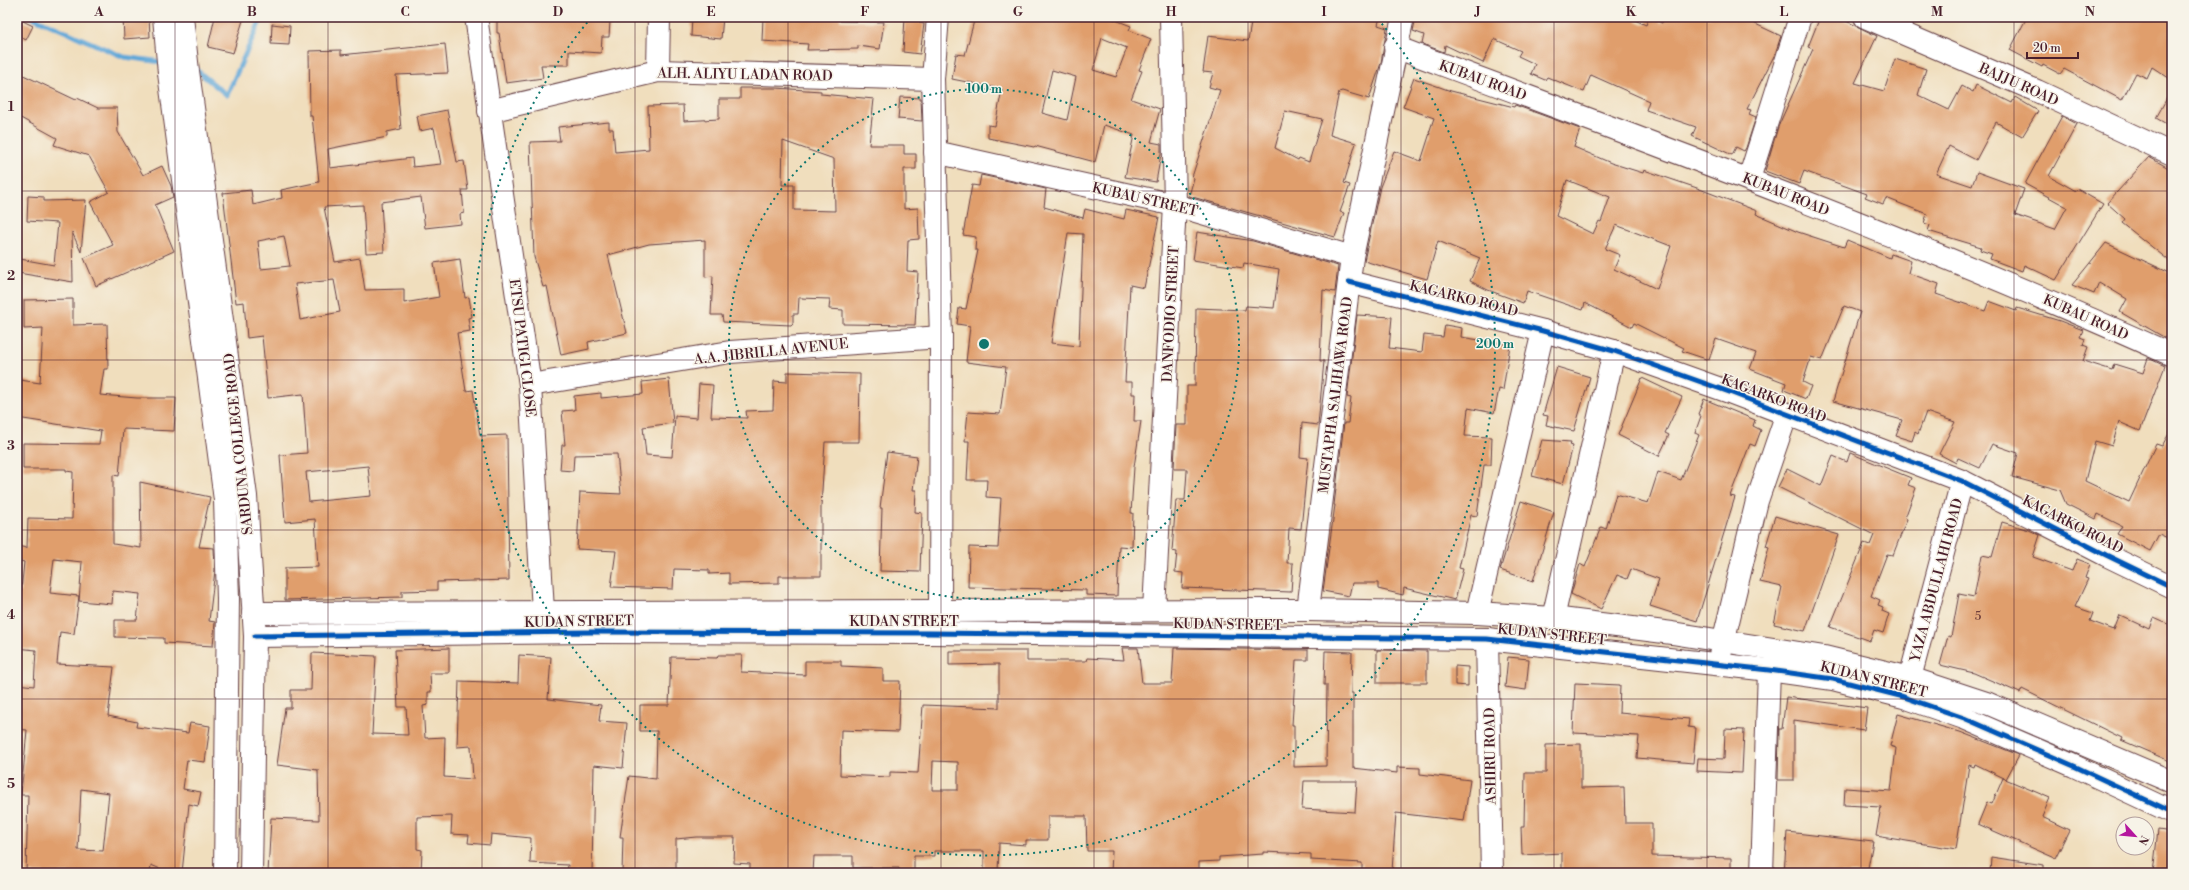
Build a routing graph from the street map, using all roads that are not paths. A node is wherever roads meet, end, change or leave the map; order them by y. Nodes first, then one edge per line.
1 (164, 17) edge
2 (182, 17) edge
3 (476, 17) edge
4 (658, 17) edge
5 (938, 17) edge
6 (1171, 17) edge
7 (1403, 17) edge
8 (1800, 17) edge
9 (1865, 17) edge
10 (176, 41) junction
11 (1395, 47) junction
12 (658, 71) junction
13 (178, 72) junction
14 (934, 79) junction
15 (489, 111) junction
16 (935, 152) junction
17 (2172, 154) edge
18 (1749, 179) junction
19 (1175, 205) junction
20 (1352, 257) junction
21 (1349, 282) junction
22 (1542, 331) junction
23 (941, 337) junction
24 (1614, 352) junction
25 (2172, 355) edge
26 (530, 385) junction
27 (1786, 416) junction
28 (1962, 481) junction
29 (2172, 586) edge
30 (940, 610) junction
31 (1154, 610) junction
32 (1308, 610) junction
33 (543, 611) junction
34 (253, 613) junction
35 (1477, 614) junction
36 (1553, 618) junction
37 (255, 636) junction
38 (1487, 639) junction
39 (1723, 641) junction
40 (1718, 664) junction
41 (1769, 670) junction
42 (1910, 678) junction
43 (2172, 782) edge
44 (2172, 812) edge
45 (225, 873) edge
46 (251, 873) edge
47 (1492, 873) edge
48 (1762, 873) edge

1 - 10 street, SARDUNA COLLEGE ROAD
2 - 10 street, SARDUNA COLLEGE ROAD
3 - 15 street, ETSU PATIGI CLOSE
4 - 12 street
5 - 14 street
6 - 19 street, DANFODIO STREET
7 - 11 street, MUSTAPHA SALIHAWA ROAD
8 - 18 street
9 - 17 street, BAJJU ROAD
10 - 13 street, SARDUNA COLLEGE ROAD
11 - 18 street, KUBAU ROAD
11 - 20 street, MUSTAPHA SALIHAWA ROAD
12 - 14 street, ALH. ALIYU LADAN ROAD
12 - 15 street, ALH. ALIYU LADAN ROAD
13 - 34 street, SARDUNA COLLEGE ROAD
13 - 45 street, SARDUNA COLLEGE ROAD
14 - 16 street
15 - 26 street, ETSU PATIGI CLOSE
16 - 19 street, KUBAU STREET
16 - 23 street
18 - 25 street, KUBAU ROAD
19 - 20 street, KUBAU STREET
19 - 31 street, DANFODIO STREET
20 - 21 street, MUSTAPHA SALIHAWA ROAD
21 - 22 street, KAGARKO ROAD
21 - 32 street, MUSTAPHA SALIHAWA ROAD
22 - 24 street, KAGARKO ROAD
22 - 35 street
23 - 26 street, A.A. JIBRILLA AVENUE
23 - 30 street
24 - 27 street, KAGARKO ROAD
24 - 36 street
26 - 33 street, ETSU PATIGI CLOSE
27 - 28 street, KAGARKO ROAD
27 - 39 street
28 - 29 street, KAGARKO ROAD
28 - 42 street, YAZA ABDULLAHI ROAD
30 - 31 street
30 - 33 street
31 - 32 street
32 - 35 street
33 - 34 street
34 - 37 street, SARDUNA COLLEGE ROAD
35 - 36 street
36 - 39 street
37 - 38 street, KUDAN STREET
37 - 46 street, SARDUNA COLLEGE ROAD
38 - 40 street, KUDAN STREET
38 - 47 street, ASHIRU ROAD
39 - 40 street
39 - 42 street
40 - 41 street, KUDAN STREET
41 - 44 street, KUDAN STREET
41 - 48 street
42 - 43 street

